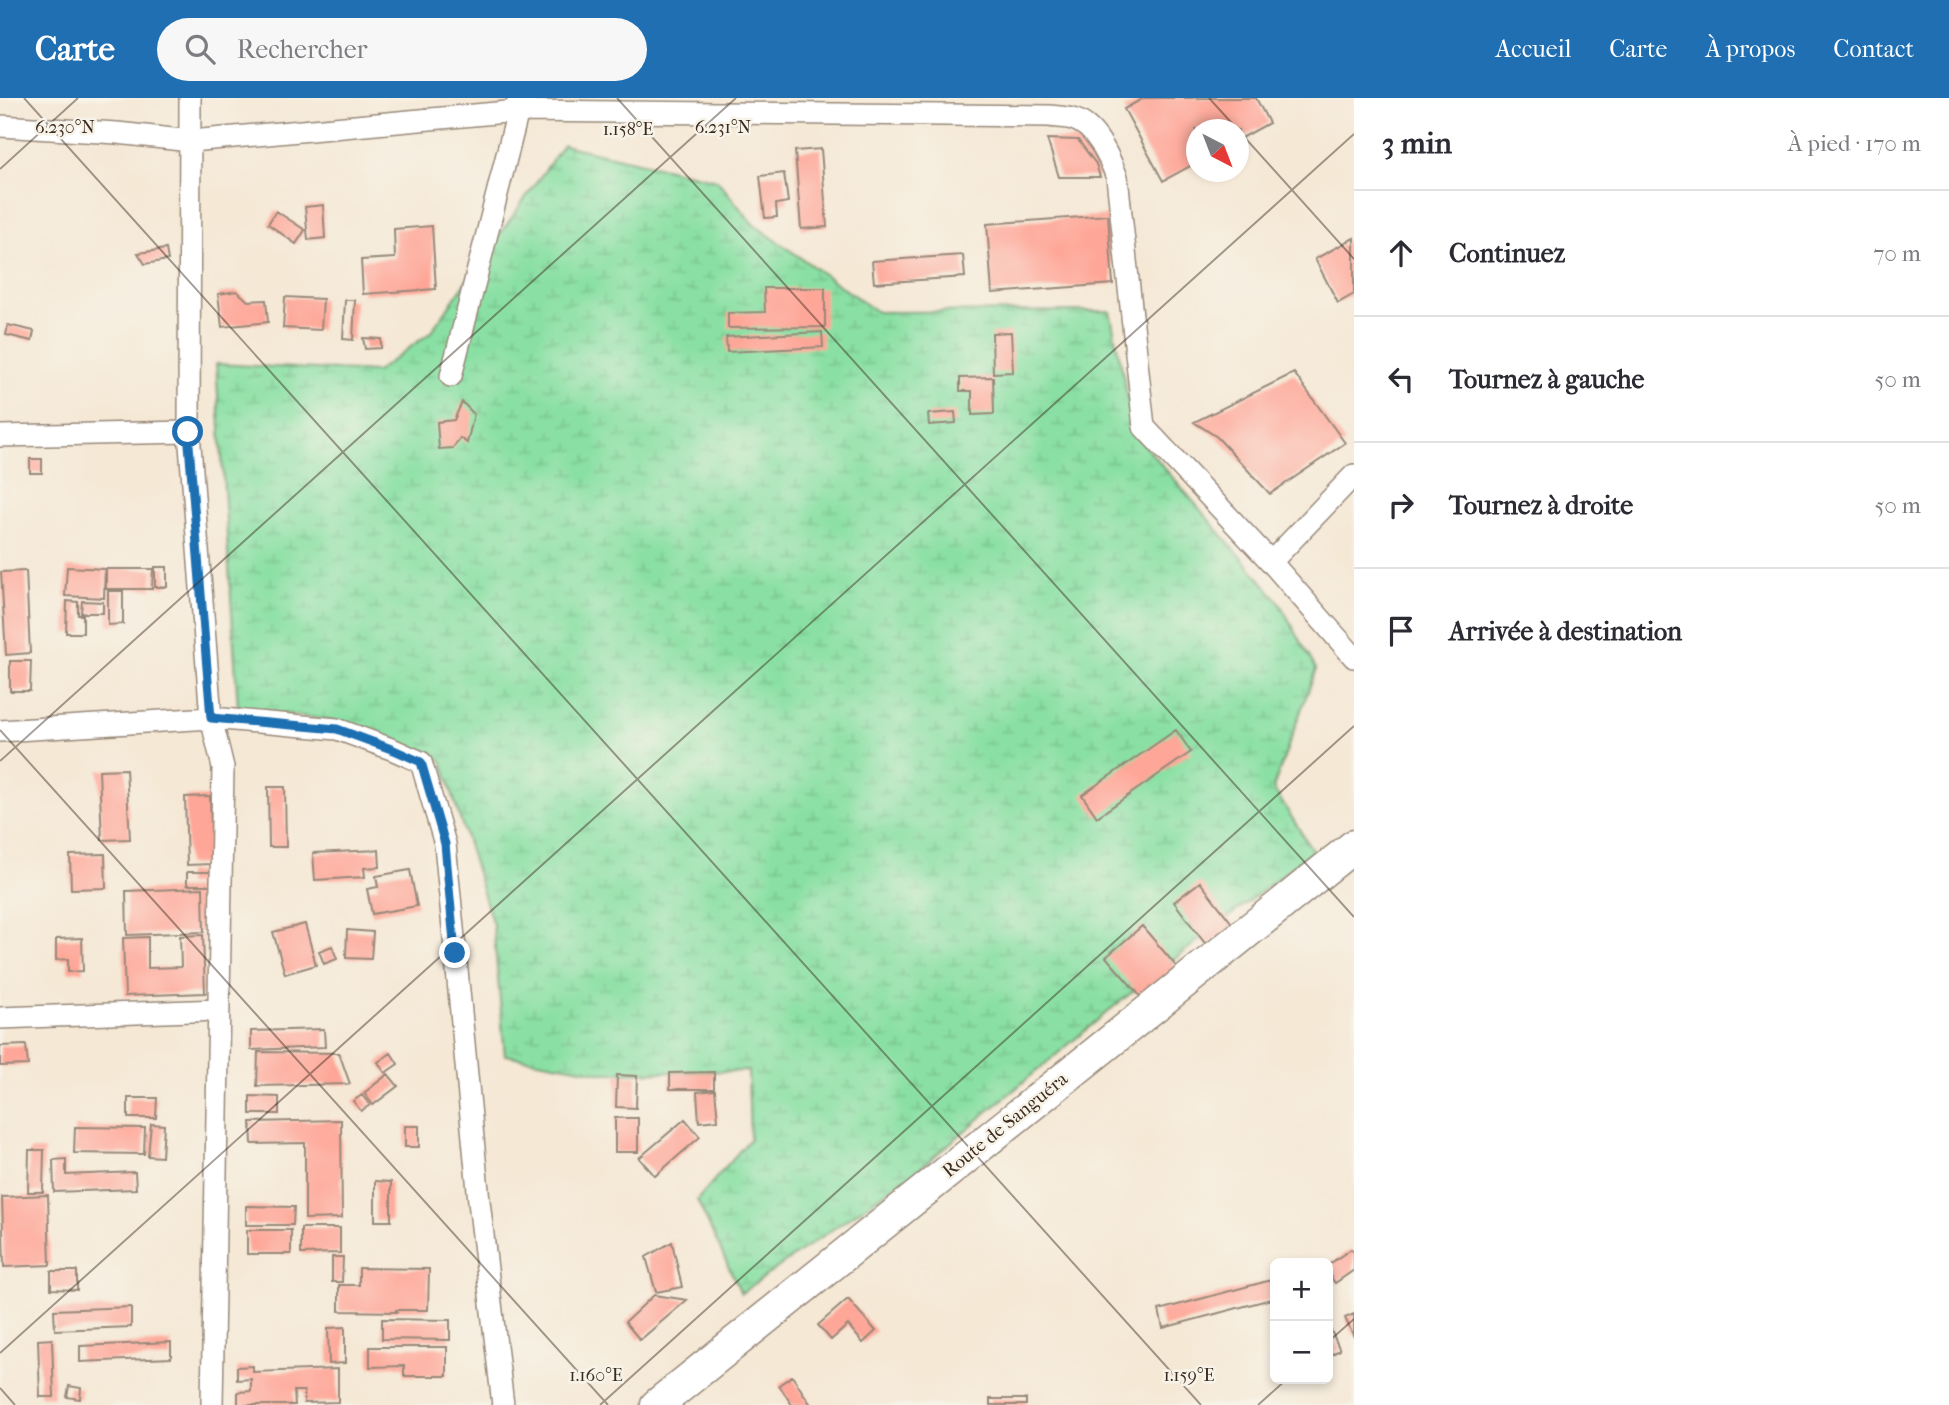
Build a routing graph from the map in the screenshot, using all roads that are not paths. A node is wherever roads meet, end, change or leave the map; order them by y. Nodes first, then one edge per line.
1 (190, 98) edge
2 (518, 104) edge
3 (0, 126) edge
4 (191, 141) junction
5 (451, 376) dead end
6 (188, 432) junction
7 (0, 436) edge
8 (1354, 475) edge
9 (1270, 562) junction
10 (1354, 657) edge
11 (211, 718) junction
12 (0, 731) edge
13 (1354, 846) edge
14 (219, 1010) junction
15 (0, 1018) edge
16 (212, 1405) edge
17 (503, 1405) edge
18 (657, 1405) edge

1 - 4 street
2 - 4 street
2 - 5 street
2 - 9 street
3 - 4 street
4 - 6 street
6 - 7 street
6 - 11 street
8 - 9 street
9 - 10 street
11 - 12 street
11 - 14 street
11 - 17 street
13 - 18 street, Route de Sanguéra
14 - 15 street
14 - 16 street

